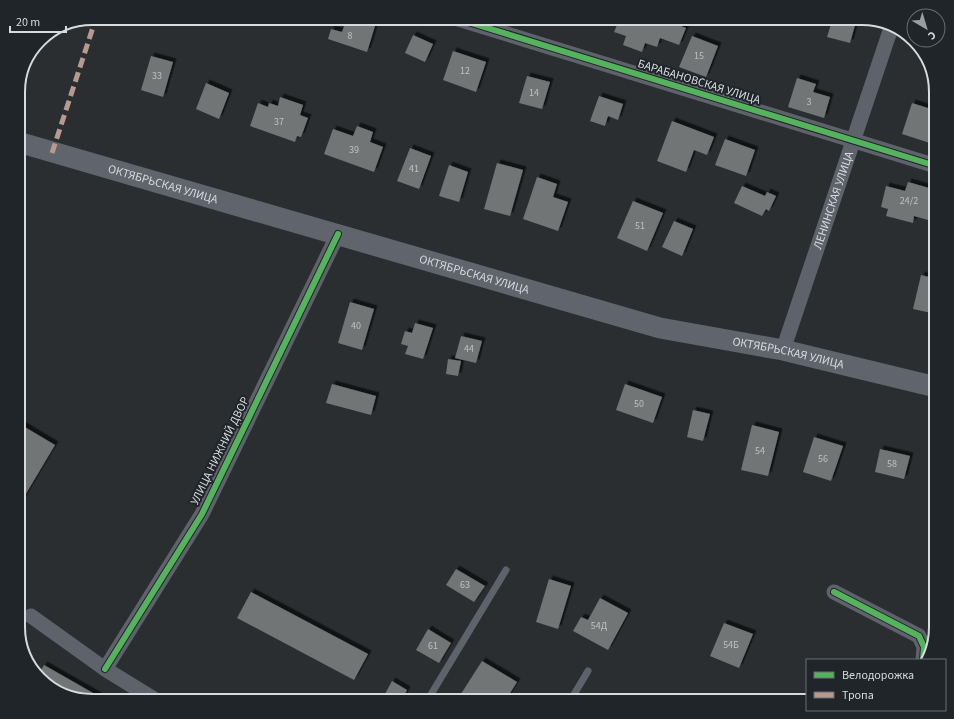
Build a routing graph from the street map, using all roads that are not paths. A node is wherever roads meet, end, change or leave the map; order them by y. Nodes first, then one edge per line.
1 (478, 25) edge
2 (890, 31) edge
3 (853, 141) junction
4 (25, 144) edge
5 (929, 164) edge
6 (338, 234) junction
7 (783, 350) junction
8 (929, 385) edge
9 (506, 570) dead end
10 (834, 592) dead end
11 (31, 616) dead end
12 (924, 653) edge
13 (105, 669) junction
14 (588, 671) dead end
15 (146, 694) edge
16 (431, 694) edge
17 (574, 694) edge

1 - 3 street, БАРАБАНОВСКАЯ УЛИЦА
2 - 3 street, ЛЕНИНСКАЯ УЛИЦА
3 - 5 street, БАРАБАНОВСКАЯ УЛИЦА
3 - 7 street, ЛЕНИНСКАЯ УЛИЦА
4 - 6 main road, ОКТЯБРЬСКАЯ УЛИЦА
6 - 7 main road, ОКТЯБРЬСКАЯ УЛИЦА
6 - 13 street, УЛИЦА НИЖНИЙ ДВОР
7 - 8 main road, ОКТЯБРЬСКАЯ УЛИЦА
9 - 16 lane
10 - 12 street
11 - 13 street
13 - 15 street
14 - 17 lane

